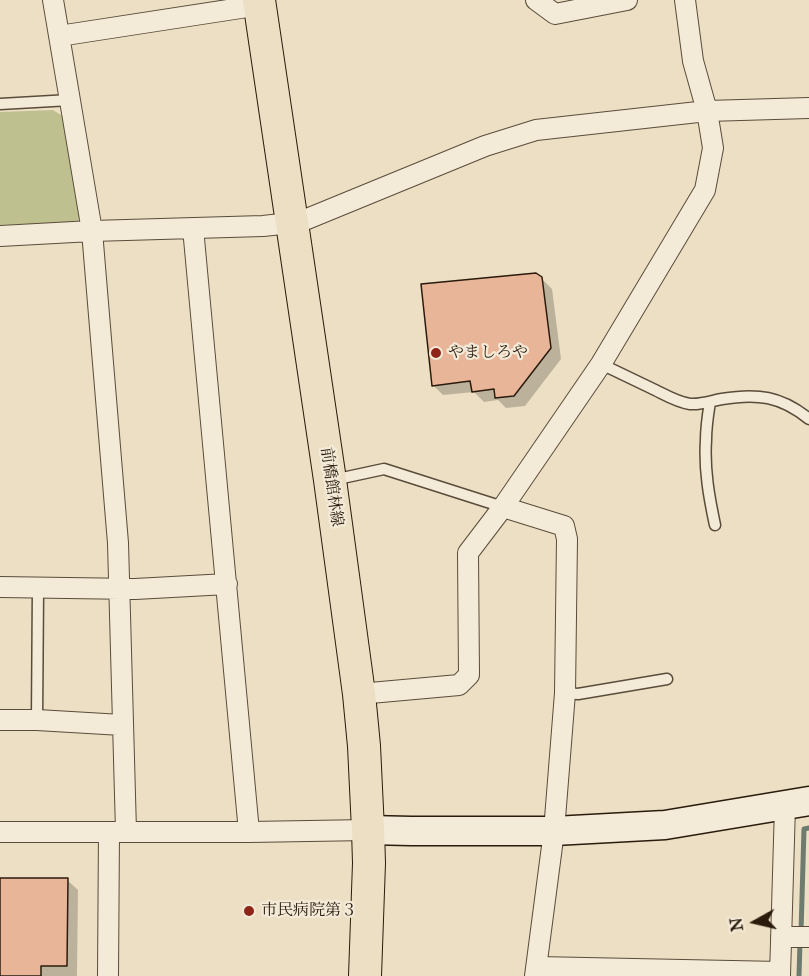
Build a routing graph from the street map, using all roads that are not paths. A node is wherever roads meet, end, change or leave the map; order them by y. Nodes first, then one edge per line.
1 (53, 0) edge
2 (536, 0) edge
3 (627, 0) edge
4 (685, 0) edge
5 (260, 3) edge
6 (59, 36) junction
7 (70, 100) junction
8 (0, 104) edge
9 (809, 108) edge
10 (707, 111) junction
11 (291, 223) junction
12 (193, 228) junction
13 (92, 231) junction
14 (0, 236) edge
15 (601, 364) junction
16 (710, 402) junction
17 (809, 418) edge
18 (330, 480) junction
19 (503, 507) junction
20 (715, 525) dead end
21 (226, 584) junction
22 (0, 588) edge
23 (38, 588) junction
24 (120, 589) junction
25 (667, 678) dead end
26 (566, 693) junction
27 (359, 694) junction
28 (0, 720) edge
29 (37, 720) junction
30 (122, 725) junction
31 (797, 803) edge
32 (368, 830) junction
33 (554, 831) junction
34 (0, 832) edge
35 (118, 832) junction
36 (249, 832) junction
37 (781, 937) junction
38 (809, 937) edge
39 (536, 971) edge
40 (661, 973) edge
41 (780, 974) edge
42 (108, 976) edge
43 (365, 976) edge

1 - 6 street
2 - 3 street
4 - 10 street
5 - 6 street
5 - 11 main road, 前橋館林線
6 - 7 street
7 - 8 lane
7 - 13 street
9 - 10 street
10 - 11 street
10 - 15 street
11 - 12 street
11 - 18 main road, 前橋館林線
12 - 13 street
12 - 21 street
13 - 14 street
13 - 24 street
15 - 16 lane
15 - 19 street
16 - 17 lane
16 - 20 lane
18 - 19 lane
18 - 27 main road, 前橋館林線
19 - 26 street
19 - 27 street
21 - 24 street
21 - 36 street
22 - 23 street
23 - 24 street
23 - 29 lane
24 - 30 street
25 - 26 lane
26 - 33 street
27 - 32 main road, 前橋館林線
28 - 29 street
29 - 30 street
30 - 35 street
31 - 33 street
31 - 37 street
32 - 33 street
32 - 36 street
32 - 43 main road, 前橋館林線
33 - 39 street
34 - 35 street
35 - 36 street
35 - 42 street
37 - 38 street
37 - 41 street
39 - 40 street
40 - 41 street

